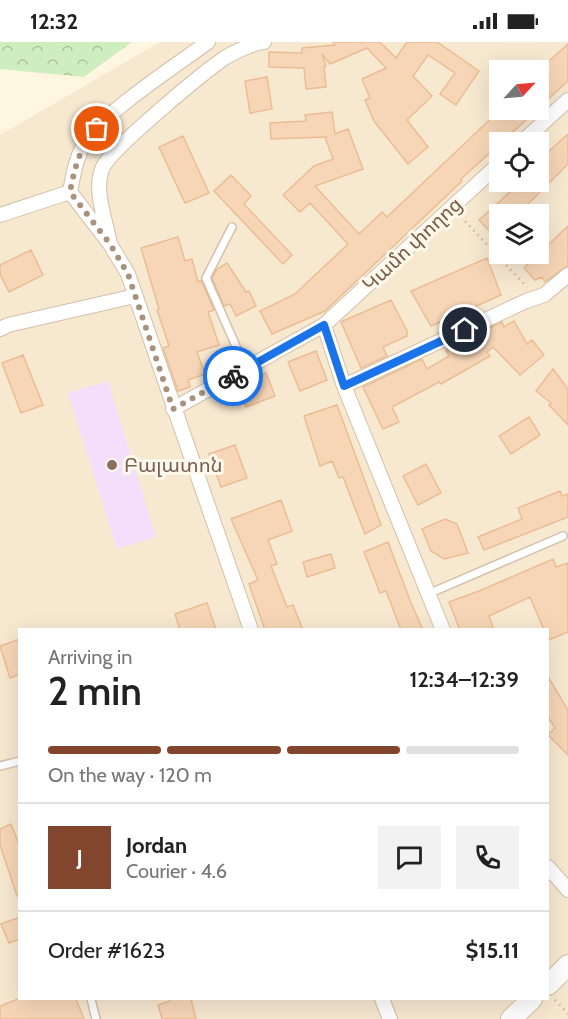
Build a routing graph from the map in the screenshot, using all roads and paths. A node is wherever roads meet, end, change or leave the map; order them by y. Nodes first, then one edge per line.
1 (208, 42) edge
2 (264, 42) edge
3 (568, 100) edge
4 (533, 132) edge
5 (489, 173) edge
6 (70, 192) junction
7 (452, 207) junction
8 (0, 215) edge
9 (232, 226) dead end
10 (110, 244) junction
11 (568, 275) edge
12 (135, 296) junction
13 (538, 298) junction
14 (324, 325) junction
15 (0, 329) edge
16 (246, 369) junction
17 (344, 386) junction
18 (173, 409) junction
19 (563, 536) dead end
20 (428, 594) junction
21 (250, 628) edge
22 (441, 628) edge
23 (18, 762) edge
24 (0, 766) edge
25 (549, 868) edge
26 (568, 890) edge
27 (568, 965) edge
28 (549, 984) edge
29 (549, 993) edge
30 (91, 1000) edge
31 (382, 1000) edge
32 (531, 1000) edge
33 (568, 1014) edge
34 (96, 1019) edge
35 (390, 1019) edge
36 (511, 1019) edge

1 - 6 street
2 - 10 street
3 - 4 street
5 - 7 street, Կամո փողոց
6 - 8 street
6 - 10 street
7 - 13 path
7 - 14 street, Կամո փողոց
9 - 16 lane
10 - 12 street
11 - 13 street
12 - 15 street
12 - 18 street
13 - 17 street
14 - 16 street, Կամո փողոց
14 - 17 street
16 - 18 street, Կամո փողոց
17 - 20 street
18 - 21 street
19 - 20 lane
20 - 22 street
23 - 24 lane
25 - 26 street
27 - 28 main road
29 - 33 path
30 - 34 lane
31 - 35 street
32 - 36 main road

